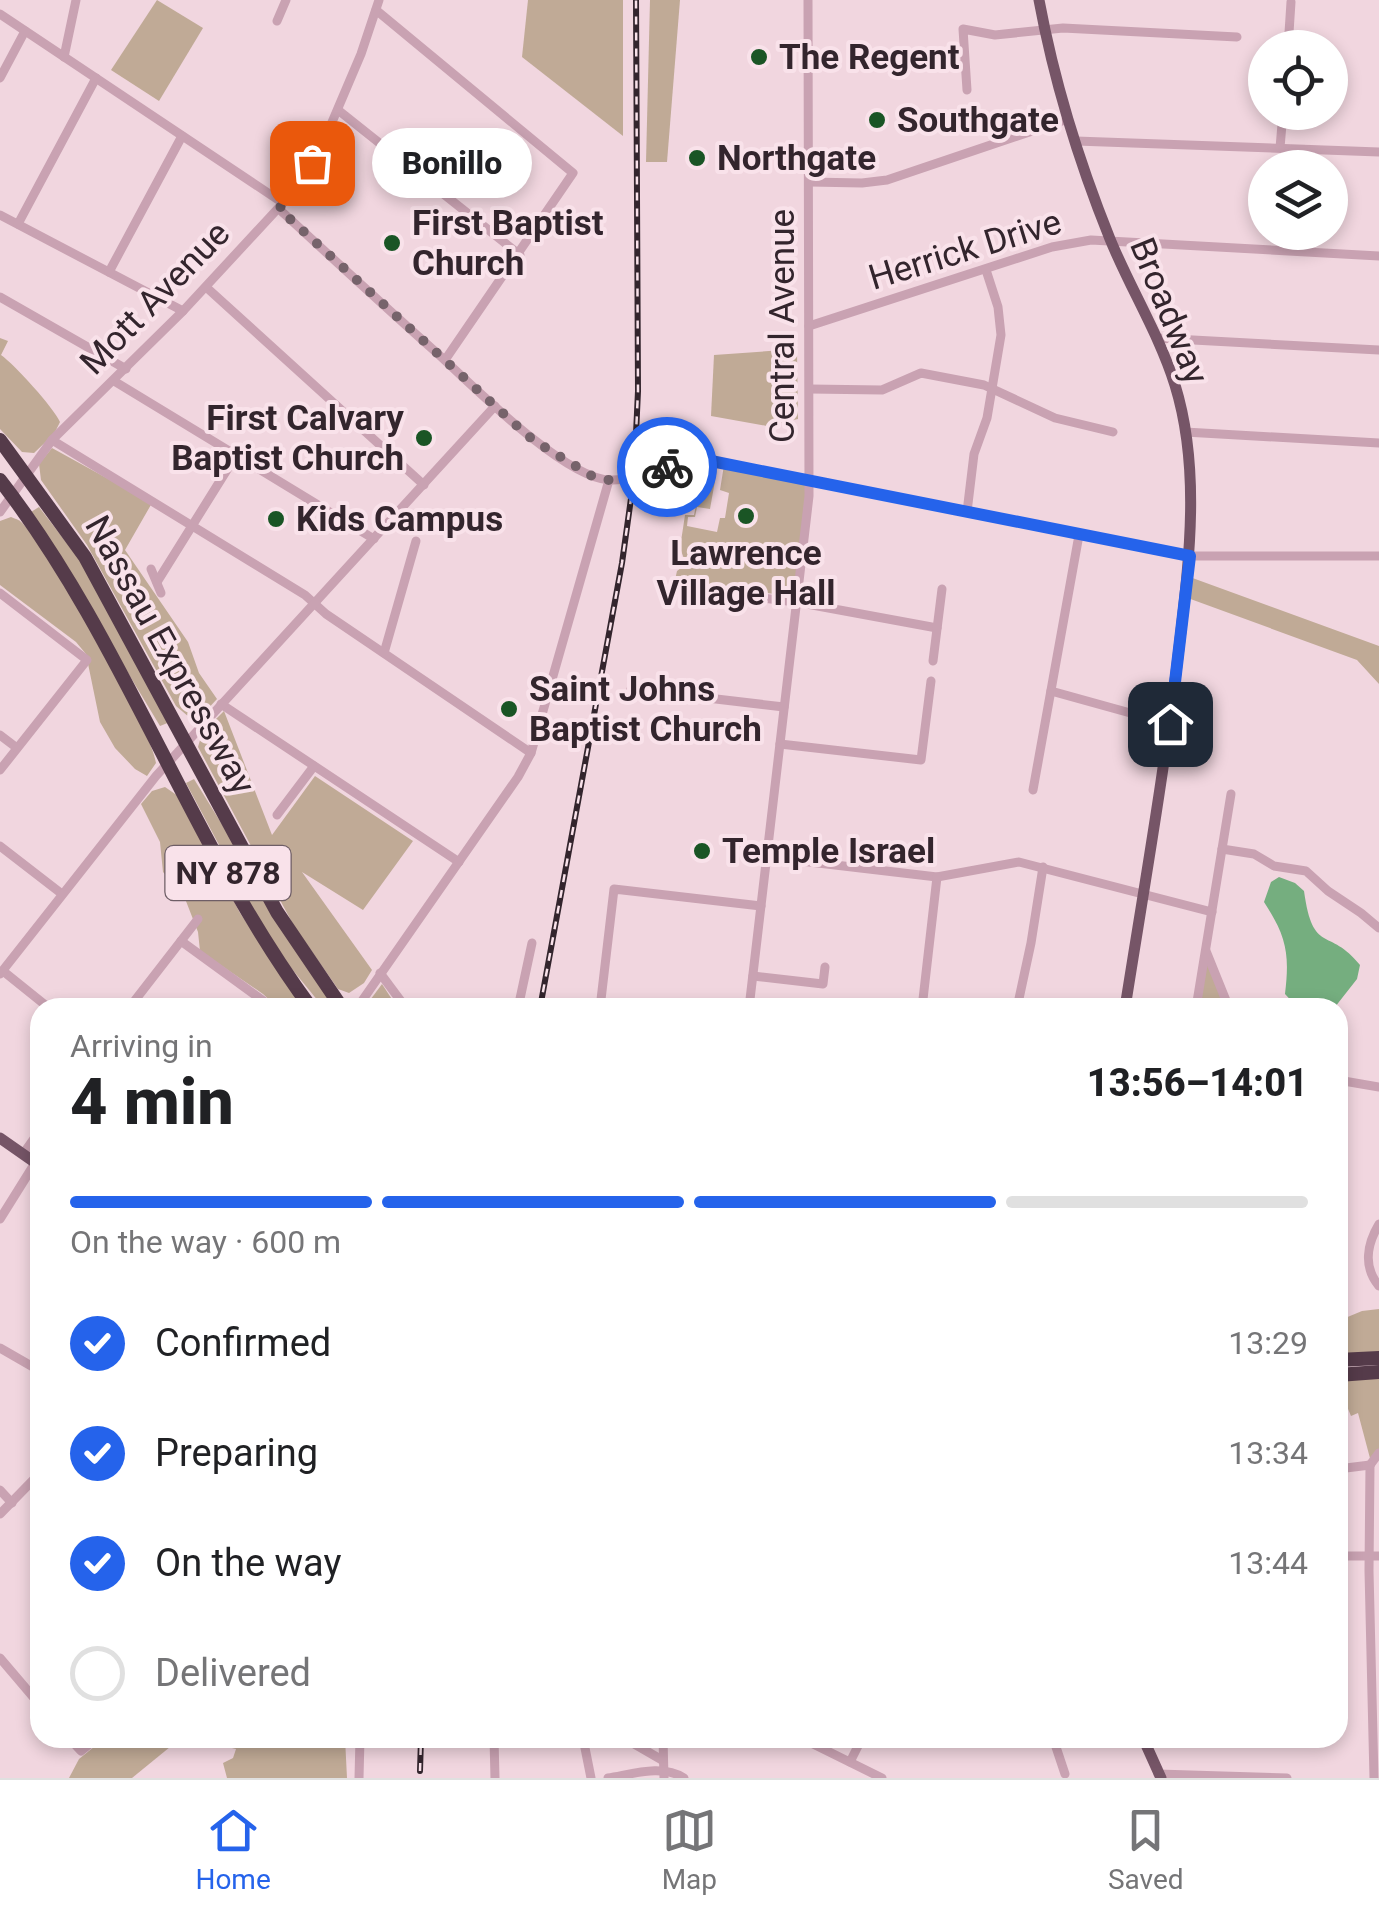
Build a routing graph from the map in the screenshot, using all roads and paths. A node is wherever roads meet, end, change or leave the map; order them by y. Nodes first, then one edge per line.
1 (76, 0) edge
2 (286, 0) edge
3 (808, 0) edge
4 (1039, 0) edge
5 (1291, 2) edge
6 (378, 5) edge
7 (0, 14) edge
8 (278, 21) dead end
9 (1044, 30) junction
10 (1289, 30) edge
11 (25, 31) junction
12 (1237, 36) dead end
13 (64, 57) junction
14 (0, 78) edge
15 (96, 78) junction
16 (967, 90) dead end
17 (338, 110) junction
18 (1068, 119) junction
19 (1282, 130) edge
20 (182, 136) junction
21 (1076, 141) junction
22 (1280, 148) junction
23 (1379, 152) edge
24 (810, 182) junction
25 (281, 206) junction
26 (0, 214) edge
27 (18, 224) junction
28 (1110, 240) junction
29 (520, 255) junction
30 (1379, 256) edge
31 (986, 270) junction
32 (109, 272) junction
33 (206, 287) junction
34 (0, 297) edge
35 (183, 312) junction
36 (809, 326) junction
37 (1156, 338) junction
38 (1379, 350) edge
39 (445, 360) junction
40 (126, 370) junction
41 (114, 381) junction
42 (810, 389) junction
43 (992, 390) junction
44 (495, 406) junction
45 (1113, 432) dead end
46 (1185, 432) junction
47 (0, 440) edge
48 (52, 440) junction
49 (1379, 443) edge
50 (235, 457) junction
51 (27, 472) junction
52 (0, 480) edge
53 (609, 480) junction
54 (810, 481) junction
55 (424, 485) junction
56 (12, 495) junction
57 (0, 512) edge
58 (966, 512) junction
59 (193, 526) junction
60 (1079, 535) junction
61 (374, 539) junction
62 (416, 542) dead end
63 (1190, 556) junction
64 (1379, 556) edge
65 (150, 569) dead end
66 (942, 589) dead end
67 (0, 593) edge
68 (684, 596) dead end
69 (796, 602) junction
70 (314, 604) junction
71 (938, 628) junction
72 (384, 653) junction
73 (933, 661) dead end
74 (931, 681) dead end
75 (631, 689) dead end
76 (1051, 691) junction
77 (220, 704) junction
78 (784, 707) junction
79 (1170, 724) junction
80 (0, 734) edge
81 (186, 742) junction
82 (780, 744) junction
83 (17, 748) junction
84 (531, 752) junction
85 (169, 762) junction
86 (314, 766) junction
87 (0, 770) edge
88 (1033, 790) dead end
89 (1231, 794) dead end
90 (277, 816) dead end
91 (0, 846) edge
92 (1222, 850) junction
93 (767, 857) junction
94 (459, 862) junction
95 (1043, 867) junction
96 (937, 877) junction
97 (62, 894) junction
98 (1142, 894) junction
99 (761, 906) junction
100 (1212, 912) junction
101 (198, 919) dead end
102 (1379, 928) edge
103 (181, 941) junction
104 (532, 943) dead end
105 (1206, 949) junction
106 (825, 967) dead end
107 (1, 973) edge
108 (380, 974) junction
109 (753, 976) junction
110 (35, 998) edge
111 (137, 998) edge
112 (259, 998) edge
113 (304, 998) edge
114 (335, 998) edge
115 (364, 998) edge
116 (398, 998) edge
117 (520, 998) edge
118 (601, 998) edge
119 (750, 998) edge
120 (923, 998) edge
121 (1018, 998) edge
122 (1126, 998) edge
123 (1198, 998) edge
124 (1225, 998) edge
125 (1348, 1082) edge
126 (1379, 1087) edge
127 (0, 1138) edge
128 (30, 1144) edge
129 (23, 1154) junction
130 (30, 1159) edge
131 (30, 1176) edge
132 (0, 1218) edge
133 (1379, 1224) edge
134 (1379, 1286) edge
135 (0, 1348) edge
136 (1379, 1358) edge
137 (1348, 1360) edge
138 (30, 1365) edge
139 (1379, 1372) edge
140 (1348, 1374) edge
141 (1379, 1453) edge
142 (1370, 1465) junction
143 (1348, 1468) edge
144 (28, 1487) edge
145 (0, 1490) edge
146 (12, 1503) junction
147 (0, 1514) edge
148 (1348, 1556) edge
149 (1374, 1556) edge
150 (0, 1658) edge
151 (30, 1693) edge
152 (360, 1748) edge
153 (494, 1748) edge
154 (586, 1748) edge
155 (637, 1748) edge
156 (822, 1748) edge
157 (857, 1748) edge
158 (1056, 1748) edge
159 (1148, 1748) edge
160 (850, 1762) junction
161 (663, 1769) edge
162 (1065, 1774) dead end
163 (1161, 1777) edge
164 (1257, 1777) edge
165 (359, 1778) edge
166 (495, 1778) edge
167 (590, 1778) edge
168 (608, 1778) edge
169 (684, 1778) edge
170 (882, 1778) edge
171 (1286, 1778) edge
172 (1374, 1778) edge

1 - 13 street
2 - 8 street
3 - 24 street, Central Avenue
4 - 9 main road, Broadway
5 - 10 street
6 - 17 street, Mott Avenue
6 - 29 street
7 - 11 street
9 - 12 street
9 - 16 street
9 - 18 main road, Broadway
11 - 13 street
11 - 14 street
13 - 15 street
15 - 20 street
15 - 27 street
17 - 25 street, Mott Avenue
17 - 29 street
18 - 21 main road, Broadway
18 - 24 street
19 - 22 street
20 - 25 street
20 - 32 street
21 - 22 street
21 - 28 main road, Broadway
22 - 23 street
24 - 36 street, Central Avenue
25 - 33 street, Mott Avenue
25 - 39 street
26 - 27 street
27 - 32 street
28 - 30 street, Herrick Drive
28 - 31 street, Herrick Drive
28 - 37 main road, Broadway
29 - 39 street
31 - 36 street, Herrick Drive
31 - 43 street
32 - 35 street
33 - 35 street, Mott Avenue
33 - 55 street
34 - 40 street
35 - 40 street, Mott Avenue
36 - 42 street, Central Avenue
37 - 38 street
37 - 46 main road, Broadway
39 - 44 street
40 - 41 street, Mott Avenue
41 - 48 street, Mott Avenue
41 - 50 street
42 - 43 street
42 - 54 street, Central Avenue
43 - 45 street
43 - 58 street
44 - 53 street
44 - 55 street
46 - 49 street
46 - 63 main road, Broadway
47 - 51 highway, Nassau Expressway / NY 878
48 - 51 street, Mott Avenue
48 - 59 street
50 - 59 street
50 - 61 street
51 - 56 street, Mott Avenue
51 - 81 highway, Nassau Expressway / NY 878
52 - 56 highway, Nassau Expressway / NY 878
53 - 54 street
53 - 84 street
54 - 58 street
54 - 69 street, Central Avenue
55 - 61 street
56 - 57 street, Mott Avenue
56 - 85 highway, Nassau Expressway / NY 878
58 - 60 street
59 - 65 street
59 - 70 street
60 - 63 street
60 - 76 street
61 - 70 street
62 - 72 street
63 - 64 street
63 - 79 main road, Broadway
66 - 71 street
67 - 83 street
68 - 69 street
69 - 71 street
69 - 78 street, Central Avenue
70 - 72 street
70 - 77 street
71 - 73 street
72 - 84 street
74 - 82 street
75 - 78 street
76 - 79 street
76 - 88 street
77 - 81 street
77 - 86 street
78 - 82 street, Central Avenue
79 - 98 main road, Broadway
80 - 83 street
81 - 85 street
81 - 114 highway, Nassau Expressway / NY 878
82 - 93 street, Central Avenue
83 - 87 street
84 - 94 street
85 - 97 street
85 - 113 highway, Nassau Expressway / NY 878
86 - 90 street
86 - 94 street
89 - 92 street
91 - 97 street
92 - 100 street
92 - 102 street
93 - 96 street
93 - 99 street, Central Avenue
94 - 108 street
95 - 96 street
95 - 98 street
95 - 121 street
96 - 120 street
97 - 107 street
98 - 100 street
98 - 122 main road, Broadway
99 - 109 street, Central Avenue
99 - 118 street
100 - 105 street
101 - 103 street
103 - 111 street
103 - 112 street
104 - 117 street
105 - 123 street
105 - 124 street
106 - 109 street
107 - 110 street
108 - 115 street
108 - 116 street
109 - 119 street, Central Avenue
125 - 126 street
127 - 129 main road
128 - 129 street
129 - 130 main road
131 - 132 street
133 - 134 street
135 - 138 street
136 - 137 highway
139 - 140 highway
141 - 142 street
142 - 143 street
142 - 149 street
144 - 146 street
145 - 146 street
146 - 147 street
148 - 149 street
149 - 172 street
150 - 151 street
152 - 165 street
153 - 166 street
154 - 167 street
155 - 161 street
156 - 160 street
157 - 160 street
158 - 162 street
159 - 163 main road
160 - 170 street
161 - 168 street
161 - 169 street
163 - 164 street
164 - 171 street

